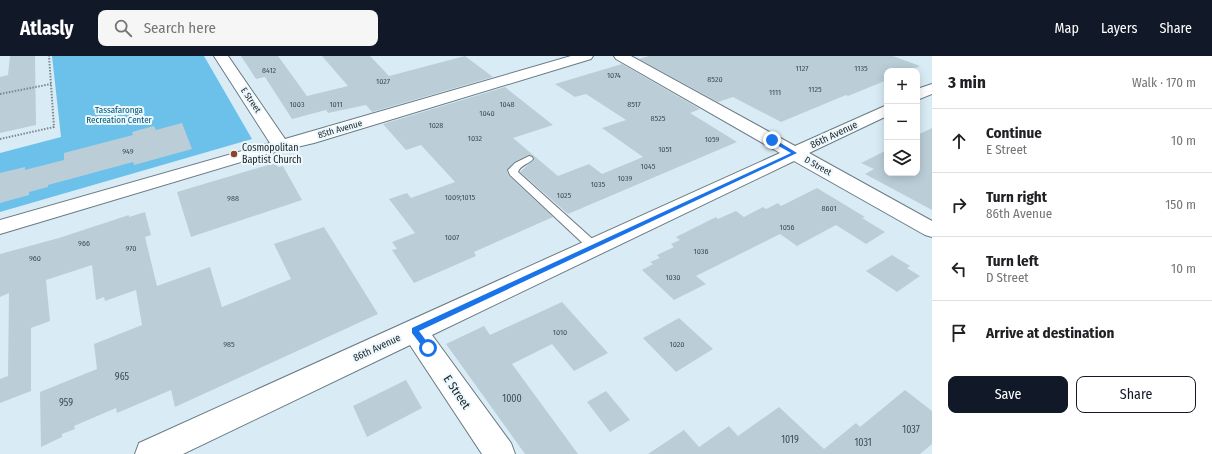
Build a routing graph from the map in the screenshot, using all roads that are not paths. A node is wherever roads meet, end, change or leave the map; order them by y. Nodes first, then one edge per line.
1 (221, 56) edge
2 (586, 56) edge
3 (621, 56) edge
4 (932, 88) edge
5 (920, 94) edge
6 (884, 111) edge
7 (280, 145) junction
8 (795, 153) junction
9 (530, 159) dead end
10 (0, 227) edge
11 (932, 230) edge
12 (594, 247) junction
13 (414, 330) junction
14 (150, 454) edge
15 (500, 454) edge

1 - 7 street, E Street
2 - 7 street, 85th Avenue
3 - 8 street, D Street
4 - 5 street
6 - 8 street, 86th Avenue
7 - 10 street, 85th Avenue
8 - 11 street, D Street
8 - 12 street, 86th Avenue
9 - 12 lane
12 - 13 street, 86th Avenue
13 - 14 street, 86th Avenue
13 - 15 street, E Street

